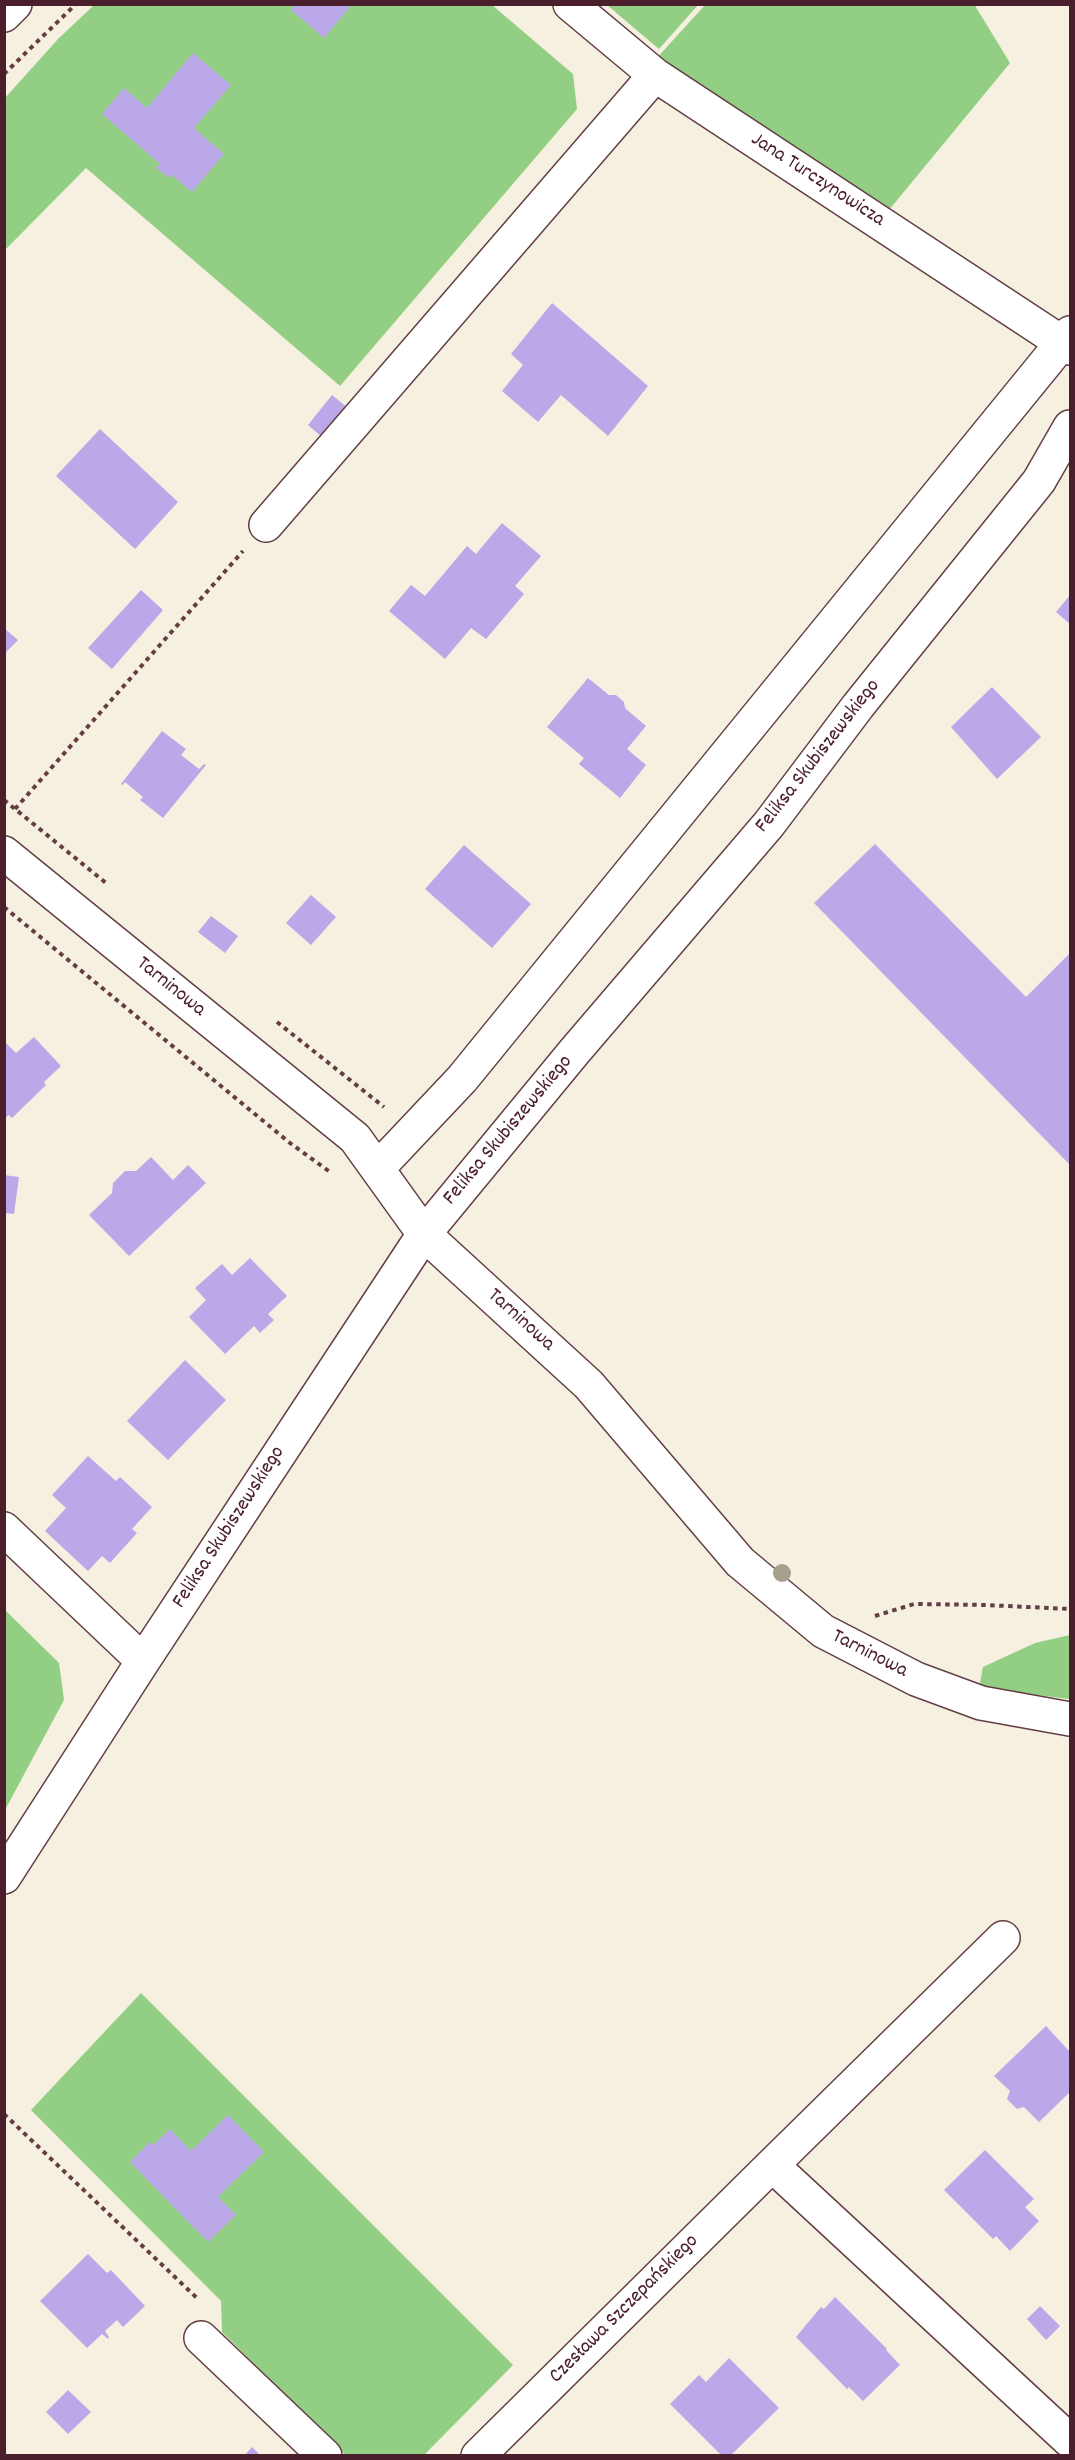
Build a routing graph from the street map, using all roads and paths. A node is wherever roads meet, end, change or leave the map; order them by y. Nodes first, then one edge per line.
1 (15, 4) edge
2 (76, 4) edge
3 (570, 4) edge
4 (4, 15) edge
5 (4, 74) edge
6 (655, 75) junction
7 (1068, 341) edge
8 (1071, 427) edge
9 (266, 525) joint
10 (4, 800) edge
11 (15, 809) junction
12 (4, 853) edge
13 (106, 884) dead end
14 (4, 907) edge
15 (270, 1017) dead end
16 (413, 1131) junction
17 (378, 1168) junction
18 (424, 1234) junction
19 (4, 1529) edge
20 (1071, 1609) edge
21 (823, 1631) junction
22 (143, 1661) junction
23 (1071, 1719) edge
24 (4, 1877) edge
25 (1003, 1938) dead end
26 (4, 2114) edge
27 (772, 2165) junction
28 (201, 2338) joint
29 (1071, 2441) edge
30 (325, 2456) edge
31 (478, 2456) edge

1 - 4 street
2 - 5 path
3 - 6 street, Jana Turczynowicza
6 - 7 street, Jana Turczynowicza
6 - 9 street
7 - 16 street
8 - 18 street, Feliksa Skubiszewskiego
9 - 11 path
10 - 11 path
11 - 13 path
12 - 17 street, Tarninowa
14 - 17 path
15 - 16 path
16 - 17 street
17 - 18 street, Tarninowa
18 - 21 street, Tarninowa
18 - 22 street, Feliksa Skubiszewskiego
19 - 22 street
20 - 21 path
21 - 23 street, Tarninowa
22 - 24 street, Feliksa Skubiszewskiego
25 - 27 street, Czesława Szczepańskiego
26 - 28 path
27 - 29 street
27 - 31 street, Czesława Szczepańskiego
28 - 30 street

